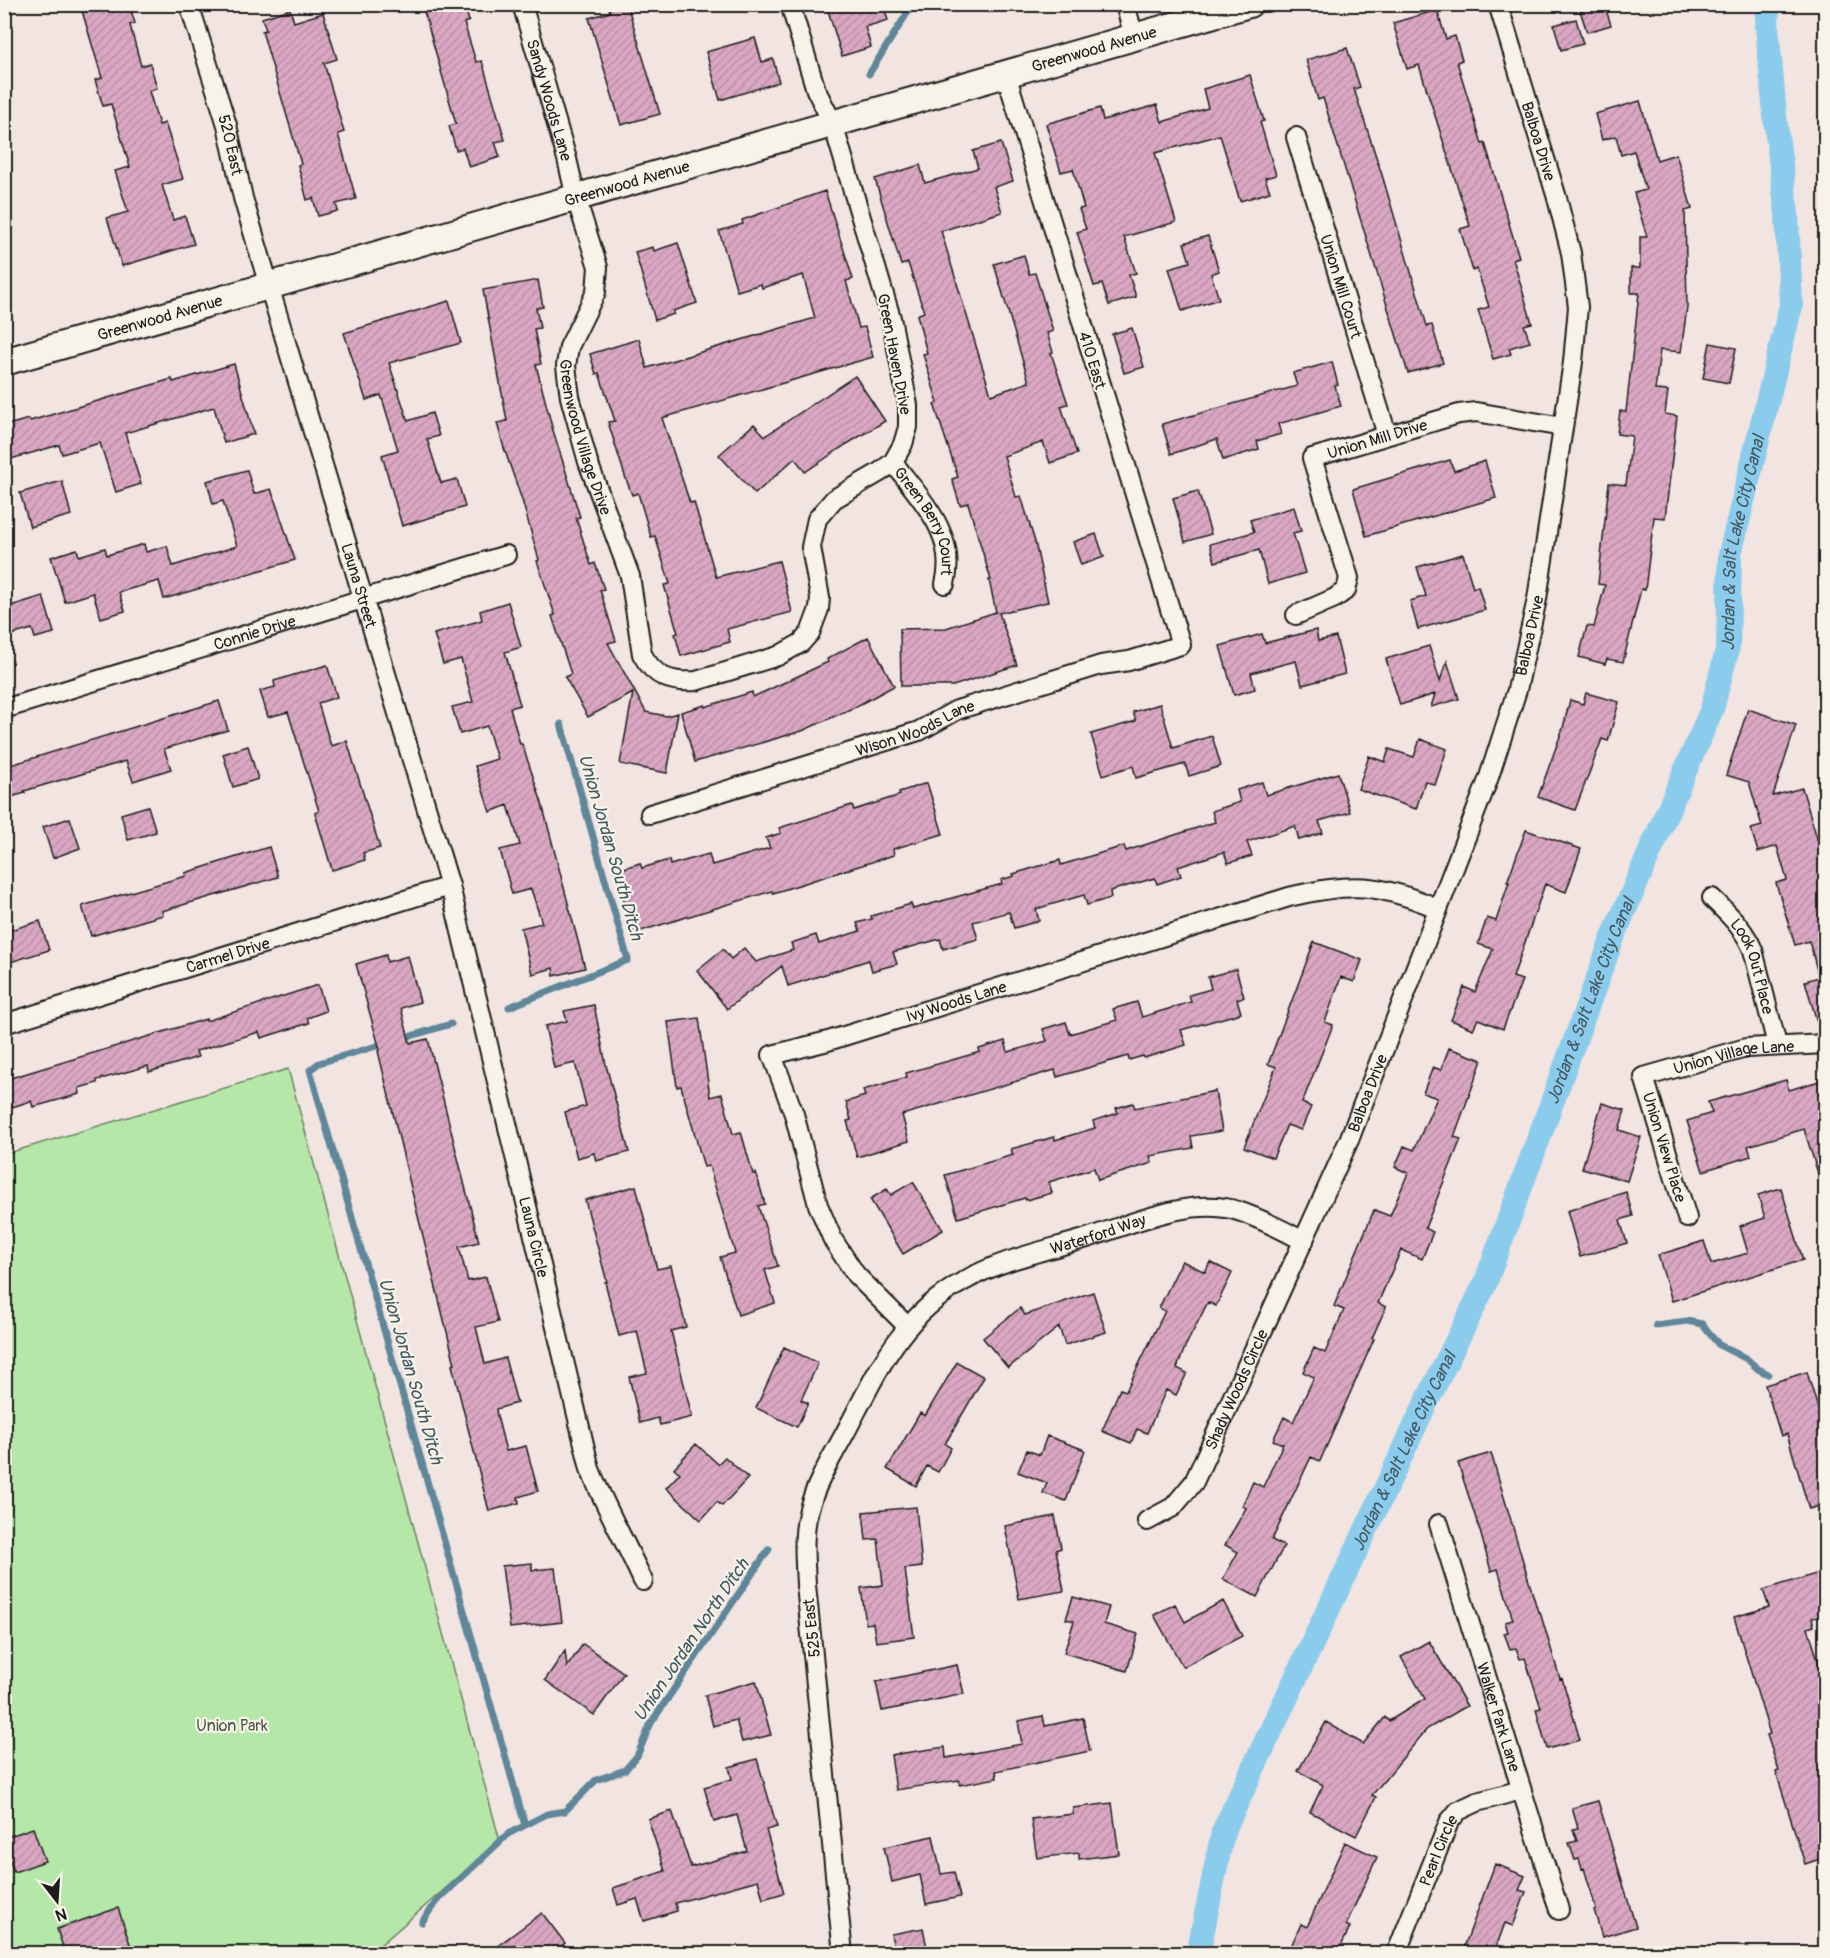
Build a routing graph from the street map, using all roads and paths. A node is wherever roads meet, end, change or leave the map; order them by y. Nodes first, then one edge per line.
1 (189, 4) edge
2 (522, 4) edge
3 (790, 4) edge
4 (1125, 4) edge
5 (1249, 4) edge
6 (1498, 4) edge
7 (1134, 37) junction
8 (1006, 74) junction
9 (833, 124) junction
10 (1296, 137) dead end
11 (576, 198) junction
12 (269, 286) junction
13 (4, 362) edge
14 (1563, 427) junction
15 (1387, 435) junction
16 (893, 462) junction
17 (506, 555) dead end
18 (945, 584) dead end
19 (363, 599) junction
20 (1296, 615) dead end
21 (1181, 645) joint
22 (4, 709) edge
23 (650, 814) dead end
24 (450, 886) junction
25 (1712, 898) dead end
26 (1437, 908) junction
27 (4, 1024) edge
28 (1826, 1044) edge
29 (1777, 1045) junction
30 (1644, 1077) joint
31 (1687, 1218) dead end
32 (1304, 1241) junction
33 (907, 1326) junction
34 (1148, 1521) dead end
35 (1439, 1524) dead end
36 (643, 1581) dead end
37 (1521, 1790) junction
38 (1559, 1910) dead end
39 (843, 1953) edge
40 (1396, 1953) edge

1 - 12 street, 520 East
2 - 11 street, Sandy Woods Lane
3 - 9 street, Green Haven Drive
4 - 7 street
5 - 7 street, Greenwood Avenue
6 - 14 street, Balboa Drive
7 - 8 street, Greenwood Avenue
8 - 9 street, Greenwood Avenue
8 - 21 street, 410 East
9 - 11 street, Greenwood Avenue
9 - 16 street, Green Haven Drive
10 - 15 street, Union Mill Court
11 - 12 street, Greenwood Avenue
11 - 16 street, Greenwood Village Drive
12 - 13 street, Greenwood Avenue
12 - 19 street, Launa Street
14 - 15 street, Union Mill Drive
14 - 26 street, Balboa Drive
15 - 20 street, Union Mill Drive
16 - 18 street, Green Berry Court
17 - 19 street, Connie Drive
19 - 22 street, Connie Drive
19 - 24 street, Launa Street
21 - 23 street, Wison Woods Lane
24 - 27 street, Carmel Drive
24 - 36 street, Launa Circle
25 - 29 street, Look Out Place
26 - 32 street, Balboa Drive
26 - 33 street, Ivy Woods Lane
28 - 29 street, Union Village Lane
29 - 30 street, Union Village Lane
30 - 31 street, Union View Place
32 - 33 street, Waterford Way
32 - 34 street, Shady Woods Circle
33 - 39 street, 525 East
35 - 37 street, Walker Park Lane
37 - 38 street, Walker Park Lane
37 - 40 street, Pearl Circle

